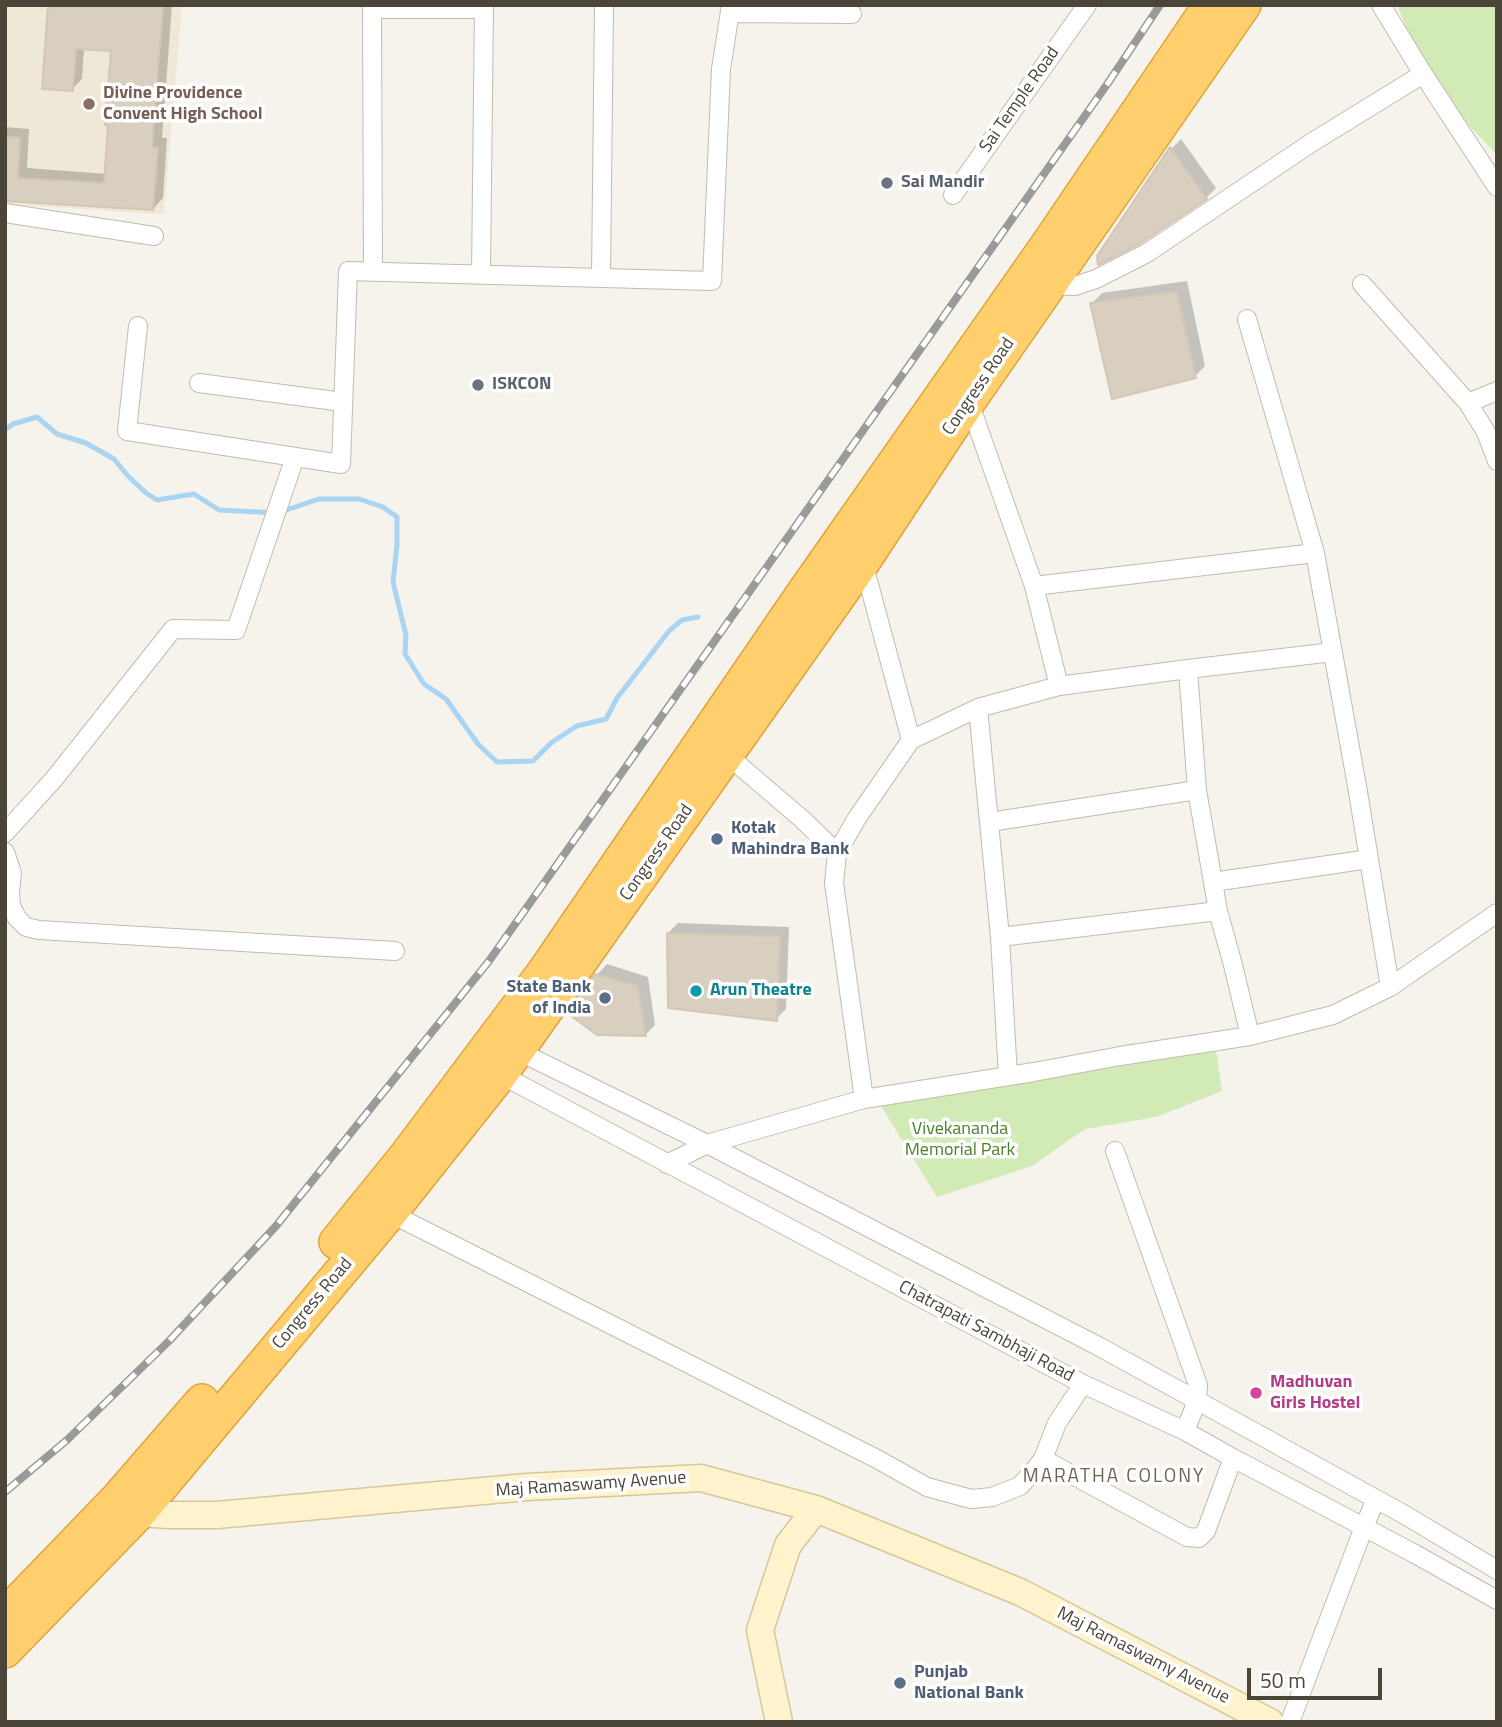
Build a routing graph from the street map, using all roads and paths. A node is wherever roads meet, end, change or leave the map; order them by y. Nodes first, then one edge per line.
1 (604, 5) edge
2 (1087, 5) edge
3 (1210, 5) edge
4 (1244, 5) edge
5 (1381, 5) edge
6 (484, 7) edge
7 (730, 9) edge
8 (852, 14) dead end
9 (1423, 74) junction
10 (1497, 187) edge
11 (953, 195) dead end
12 (5, 213) edge
13 (154, 236) dead end
14 (373, 272) junction
15 (481, 275) junction
16 (601, 278) junction
17 (1362, 284) dead end
18 (1050, 285) junction
19 (1247, 319) dead end
20 (138, 326) dead end
21 (199, 383) dead end
22 (1497, 390) edge
23 (960, 391) junction
24 (343, 402) junction
25 (1468, 403) junction
26 (295, 457) junction
27 (1497, 461) edge
28 (1315, 554) junction
29 (863, 562) junction
30 (1034, 586) junction
31 (1333, 652) junction
32 (1188, 668) junction
33 (1059, 686) junction
34 (978, 708) junction
35 (911, 740) junction
36 (727, 755) junction
37 (1197, 790) junction
38 (990, 822) junction
39 (5, 833) edge
40 (5, 852) edge
41 (837, 852) junction
42 (1369, 859) junction
43 (1213, 881) junction
44 (1219, 911) junction
45 (1497, 913) edge
46 (1000, 937) junction
47 (395, 951) dead end
48 (1390, 987) junction
49 (1250, 1036) junction
50 (497, 1056) junction
51 (1009, 1076) junction
52 (864, 1099) junction
53 (707, 1144) junction
54 (1115, 1151) dead end
55 (667, 1164) junction
56 (390, 1213) junction
57 (1083, 1384) junction
58 (1196, 1401) junction
59 (1185, 1431) junction
60 (1233, 1458) junction
61 (1044, 1459) junction
62 (1376, 1499) junction
63 (128, 1506) junction
64 (816, 1509) junction
65 (1364, 1527) junction
66 (1497, 1570) edge
67 (1497, 1600) edge
68 (5, 1615) edge
69 (5, 1651) edge
70 (779, 1722) edge
71 (1270, 1722) edge
72 (1290, 1722) edge

1 - 16 street
2 - 11 street, Sai Temple Road
3 - 23 highway, Congress Road
4 - 18 highway, Congress Road
5 - 9 street
6 - 14 street
6 - 15 street
7 - 8 street
7 - 16 street
9 - 10 street
9 - 18 street
12 - 13 street
14 - 15 street
14 - 24 street
15 - 16 street
17 - 25 street
18 - 23 highway, Congress Road
19 - 28 street
20 - 26 street
21 - 24 street
22 - 25 street
23 - 29 highway, Congress Road
23 - 30 street
23 - 50 highway, Congress Road
24 - 26 street
25 - 27 street
26 - 39 street
28 - 30 street
28 - 31 street
29 - 35 street
29 - 36 highway, Congress Road
30 - 33 street
31 - 32 street
31 - 42 street
32 - 33 street
32 - 37 street
33 - 34 street
34 - 35 street
34 - 38 street
35 - 41 street
36 - 41 street
36 - 50 highway, Congress Road
37 - 38 street
37 - 43 street
38 - 46 street
40 - 47 street
41 - 52 street
42 - 43 street
42 - 48 street
43 - 44 street
44 - 46 street
44 - 49 street
45 - 48 street
46 - 51 street
48 - 49 street
49 - 51 street
50 - 53 street
50 - 55 street, Chatrapati Sambhaji Road
50 - 56 highway, Congress Road
50 - 63 highway, Congress Road
51 - 52 street
52 - 53 street
53 - 55 street
53 - 58 street
54 - 58 street
55 - 57 street, Chatrapati Sambhaji Road
56 - 61 street
56 - 63 highway, Congress Road
57 - 59 street, Chatrapati Sambhaji Road
57 - 61 street
58 - 59 street
58 - 62 street
59 - 60 street, Chatrapati Sambhaji Road
60 - 61 street
60 - 65 street, Chatrapati Sambhaji Road
62 - 65 street
62 - 66 street
63 - 64 street, Maj Ramaswamy Avenue
63 - 68 highway, Congress Road
63 - 69 highway, Congress Road
64 - 70 street
64 - 71 street, Maj Ramaswamy Avenue
65 - 67 street, Chatrapati Sambhaji Road
65 - 72 street

